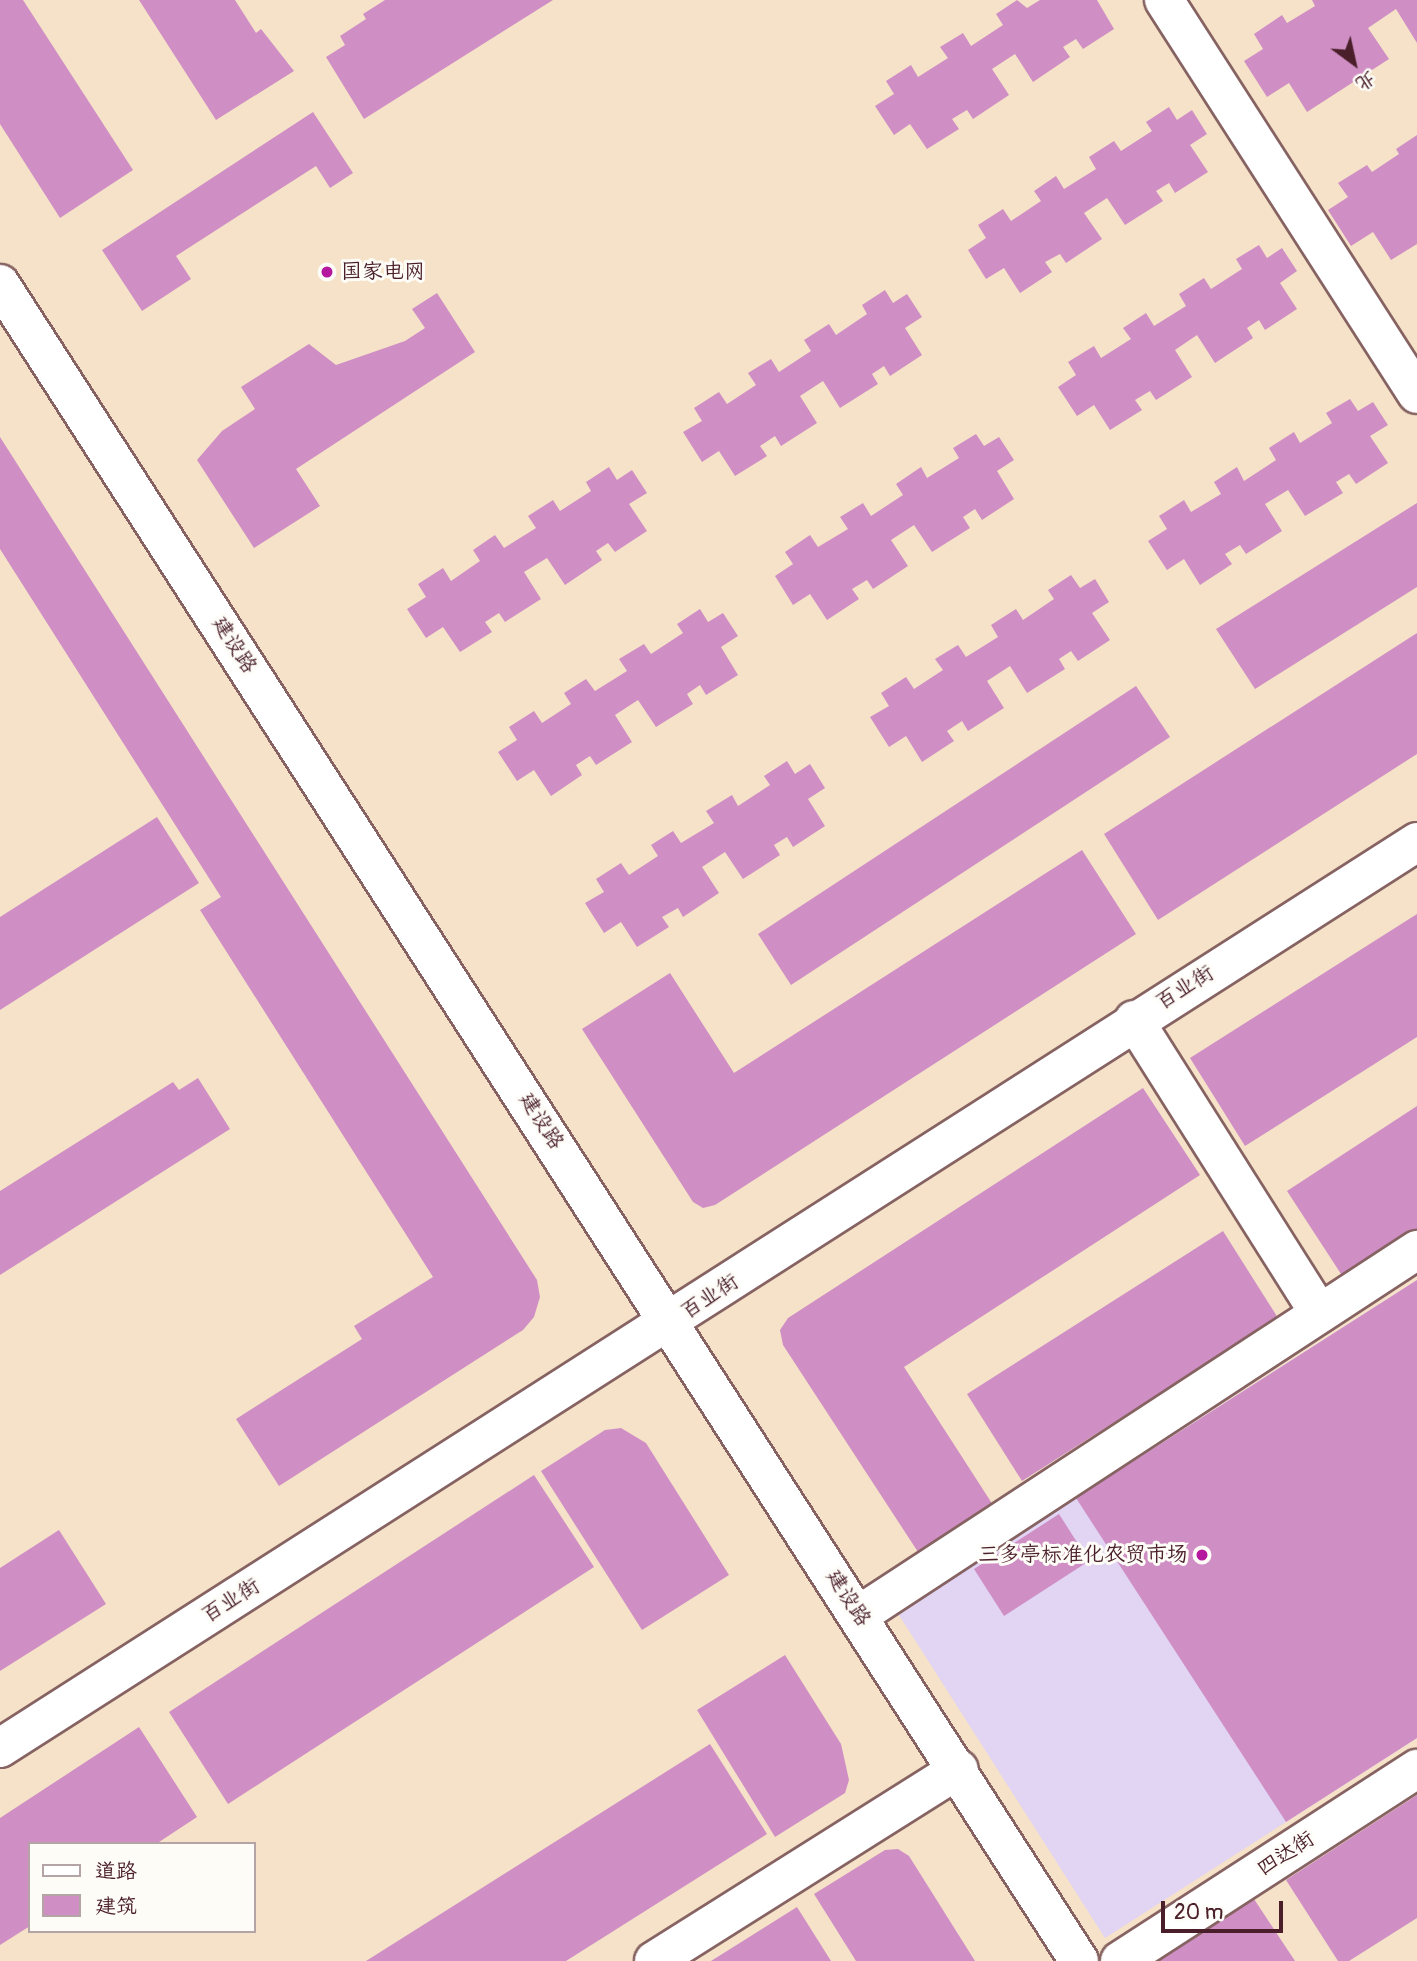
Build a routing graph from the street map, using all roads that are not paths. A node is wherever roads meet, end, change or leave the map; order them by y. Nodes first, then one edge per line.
1 (1164, 0) edge
2 (0, 284) edge
3 (1417, 394) edge
4 (1417, 842) edge
5 (1134, 1020) junction
6 (1417, 1250) edge
7 (1319, 1313) junction
8 (671, 1322) junction
9 (859, 1615) junction
10 (0, 1748) edge
11 (959, 1769) junction
12 (1417, 1769) edge
13 (654, 1961) edge
14 (1079, 1961) edge
15 (1120, 1961) edge

1 - 3 street
2 - 8 street, 建设路
4 - 5 street, 百业街
5 - 7 street
5 - 8 street, 百业街
6 - 7 street
7 - 9 street
8 - 9 street, 建设路
8 - 10 street, 百业街
9 - 11 street, 建设路
11 - 13 street
11 - 14 street, 建设路
12 - 15 street, 四达街

